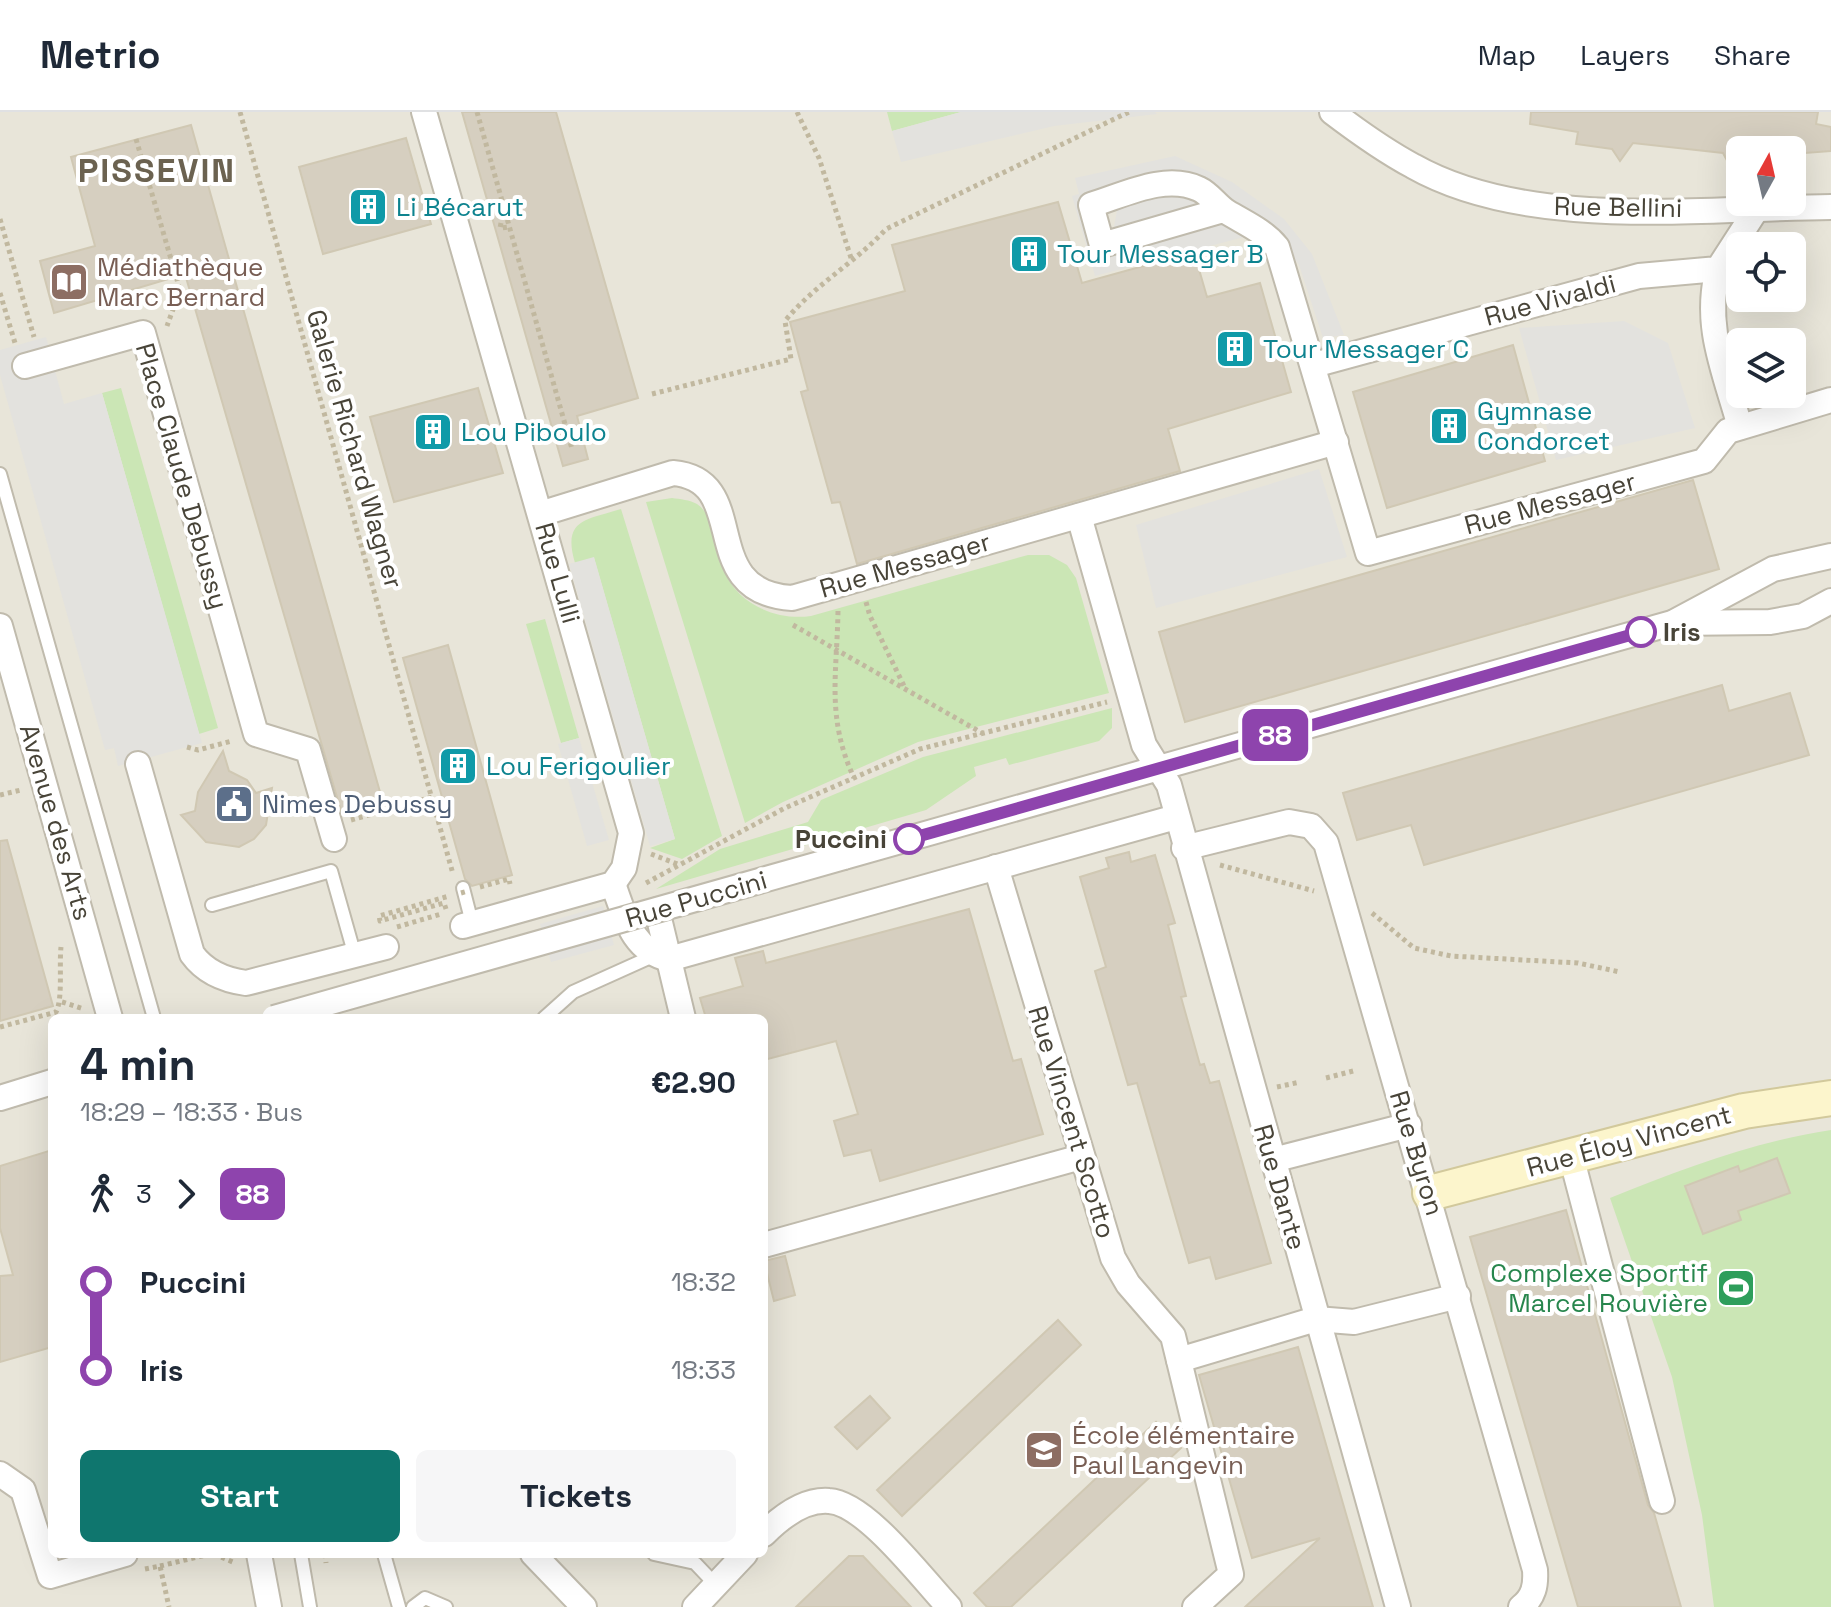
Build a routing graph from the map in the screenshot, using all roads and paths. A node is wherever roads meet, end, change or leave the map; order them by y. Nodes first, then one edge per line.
1 (240, 112) edge
2 (424, 112) edge
3 (477, 112) edge
4 (797, 112) edge
5 (1129, 112) edge
6 (1332, 112) edge
7 (136, 139) dead end
8 (1806, 207) edge
9 (1831, 207) edge
10 (1726, 208) edge
11 (1223, 210) junction
12 (1752, 216) edge
13 (0, 219) edge
14 (501, 223) dead end
15 (509, 227) junction
16 (852, 261) junction
17 (1718, 269) junction
18 (0, 293) edge
19 (143, 333) junction
20 (1314, 365) junction
21 (25, 366) junction
22 (652, 394) dead end
23 (1831, 400) edge
24 (1740, 427) junction
25 (1336, 442) junction
26 (572, 449) dead end
27 (0, 474) edge
28 (540, 514) junction
29 (1079, 516) junction
30 (1831, 556) edge
31 (861, 578) junction
32 (832, 586) junction
33 (769, 596) junction
34 (1831, 601) edge
35 (1672, 623) junction
36 (0, 626) edge
37 (835, 649) junction
38 (906, 690) junction
39 (1129, 696) junction
40 (983, 733) junction
41 (256, 734) junction
42 (187, 747) dead end
43 (138, 764) dead end
44 (1159, 768) junction
45 (854, 778) junction
46 (432, 797) junction
47 (1176, 817) junction
48 (333, 833) joint
49 (1191, 847) junction
50 (630, 849) junction
51 (680, 865) junction
52 (996, 867) junction
53 (454, 877) dead end
54 (510, 884) dead end
55 (613, 884) junction
56 (463, 891) junction
57 (1341, 897) junction
58 (212, 905) dead end
59 (657, 910) junction
60 (468, 924) joint
61 (61, 947) dead end
62 (386, 947) dead end
63 (352, 948) junction
64 (661, 957) junction
65 (1620, 972) dead end
66 (48, 1014) edge
67 (49, 1014) edge
68 (109, 1014) edge
69 (153, 1014) edge
70 (288, 1014) edge
71 (548, 1014) edge
72 (682, 1014) edge
73 (0, 1027) edge
74 (1357, 1070) dead end
75 (1326, 1078) dead end
76 (1300, 1082) dead end
77 (48, 1083) edge
78 (1269, 1089) dead end
79 (0, 1098) edge
80 (1831, 1098) edge
81 (1409, 1125) junction
82 (1571, 1156) junction
83 (1081, 1157) junction
84 (1273, 1160) junction
85 (1430, 1193) junction
86 (768, 1244) edge
87 (1458, 1296) junction
88 (1316, 1319) junction
89 (1179, 1360) junction
90 (0, 1474) edge
91 (1662, 1501) dead end
92 (768, 1531) edge
93 (193, 1558) edge
94 (260, 1558) edge
95 (302, 1558) edge
96 (325, 1558) edge
97 (385, 1558) edge
98 (537, 1558) edge
99 (672, 1558) edge
100 (741, 1558) edge
101 (130, 1562) edge
102 (326, 1563) dead end
103 (160, 1566) junction
104 (715, 1584) junction
105 (169, 1607) edge
106 (269, 1607) edge
107 (310, 1607) edge
108 (399, 1607) edge
109 (413, 1607) edge
110 (446, 1607) edge
111 (584, 1607) edge
112 (695, 1607) edge
113 (949, 1607) edge
114 (1195, 1607) edge
115 (1398, 1607) edge
116 (1521, 1607) edge

1 - 46 path, Galerie Richard Wagner
2 - 28 street, Rue Lulli
3 - 15 path
4 - 16 path
5 - 16 path
6 - 10 street, Rue Bellini
7 - 19 path
8 - 9 street, Rue Bellini
11 - 11 street, Rue Messager
11 - 20 street, Rue Messager
12 - 17 street
13 - 21 path
14 - 15 path
15 - 26 path
16 - 22 path
17 - 20 street, Rue Vivaldi
17 - 24 street
18 - 21 path
19 - 21 street, Place Claude Debussy
19 - 41 street, Place Claude Debussy
20 - 25 street, Rue Messager
23 - 24 street, Rue Messager
24 - 25 street, Rue Messager
25 - 29 street, Rue Messager
27 - 69 lane
28 - 33 street
28 - 50 street, Rue Lulli
29 - 31 street, Rue Messager
29 - 39 street, Rue Dante
30 - 35 street, Rue Puccini
31 - 32 street, Rue Messager
31 - 38 path
32 - 33 street, Rue Messager
32 - 37 path
33 - 37 path
34 - 35 street, Rue Puccini
35 - 44 street, Rue Puccini
36 - 68 street, Avenue des Arts
37 - 38 path
37 - 45 path
38 - 40 path
39 - 40 path
39 - 44 street, Rue Dante
40 - 45 path
41 - 42 path
41 - 48 street
43 - 63 street
44 - 47 street, Rue Dante
44 - 59 street, Rue Puccini, bridge
45 - 51 path
46 - 48 path
46 - 53 path, Galerie Richard Wagner
47 - 49 street, Rue Dante
47 - 52 street
49 - 57 path
49 - 57 street, Rue Byron
49 - 84 street, Rue Dante
50 - 51 path
50 - 55 street
51 - 55 path
52 - 64 street
52 - 83 street, Rue Vincent Scotto
54 - 56 path
55 - 60 street
55 - 64 street
56 - 60 lane
56 - 63 path
57 - 65 path
57 - 81 street, Rue Byron
58 - 63 lane
59 - 64 street
59 - 70 street, Rue Puccini, bridge
61 - 67 path
62 - 63 street
64 - 71 lane
64 - 72 street
66 - 73 path
74 - 75 path
76 - 78 path
77 - 79 street
80 - 82 street, Rue Éloy Vincent
81 - 84 street
81 - 85 street, Rue Byron
82 - 85 street, Rue Éloy Vincent
82 - 91 street
83 - 86 street
83 - 89 street, Rue Vincent Scotto
84 - 88 street, Rue Dante
85 - 87 street, Rue Byron
87 - 88 street
87 - 116 street, Rue Byron
88 - 89 street
88 - 115 street, Rue Dante
89 - 114 street, Rue Vincent Scotto
90 - 101 street
92 - 113 street
93 - 103 path
94 - 106 street
95 - 107 lane
96 - 102 path
97 - 108 lane
98 - 111 street
99 - 104 lane
100 - 104 street
101 - 103 path
103 - 105 path
104 - 112 street
109 - 110 lane

